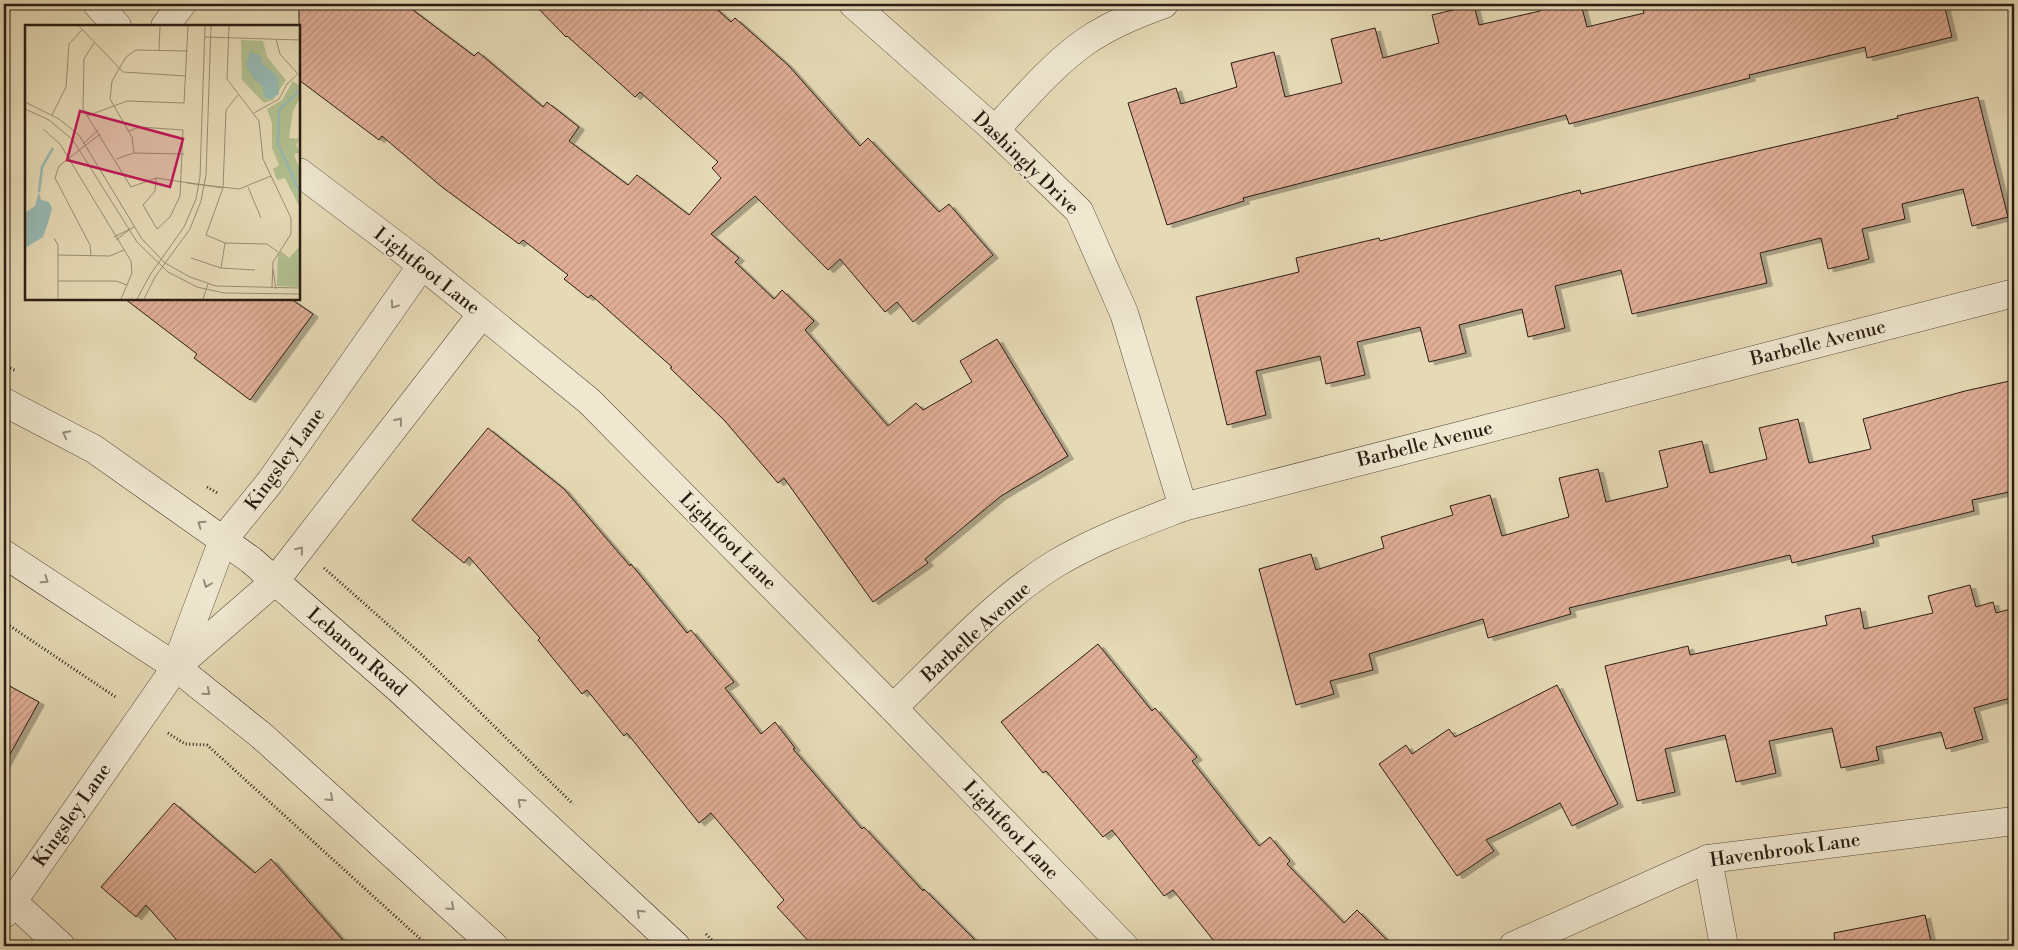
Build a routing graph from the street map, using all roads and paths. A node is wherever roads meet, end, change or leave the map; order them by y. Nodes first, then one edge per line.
1 (98, 4) edge
2 (182, 4) edge
3 (852, 4) edge
4 (1164, 4) edge
5 (116, 25) edge
6 (166, 25) edge
7 (995, 130) junction
8 (300, 173) edge
9 (422, 265) junction
10 (2014, 293) edge
11 (482, 314) junction
12 (4, 402) edge
13 (1183, 507) junction
14 (223, 540) junction
15 (4, 554) edge
16 (275, 581) junction
17 (4, 622) edge
18 (176, 667) junction
19 (893, 708) junction
20 (142, 715) junction
21 (2014, 821) edge
22 (1708, 859) junction
23 (6, 904) edge
24 (60, 946) edge
25 (428, 946) edge
26 (494, 946) edge
27 (676, 946) edge
28 (1124, 946) edge
29 (1513, 946) edge
30 (1724, 946) edge

1 - 5 street
2 - 6 street
3 - 7 street, Dashingly Drive
4 - 7 street
7 - 13 street, Dashingly Drive
8 - 9 street, Lightfoot Lane
9 - 11 street, Lightfoot Lane
9 -> 14 street, Kingsley Lane
10 - 13 street, Barbelle Avenue
16 -> 11 street, Kingsley Lane
11 - 19 street, Lightfoot Lane
14 -> 12 street, Lebanon Road
13 - 19 street, Barbelle Avenue
14 - 16 street, Lebanon Road
14 -> 18 street, Kingsley Lane
15 -> 18 street
16 - 18 street, Kingsley Lane
27 -> 16 street, Lebanon Road
17 - 20 path
18 - 20 street, Kingsley Lane
18 -> 26 street
19 - 28 street, Lightfoot Lane
20 - 23 street, Kingsley Lane
20 - 25 path
21 - 22 street, Havenbrook Lane
22 - 29 street, Havenbrook Lane
22 - 30 street
23 - 24 street

